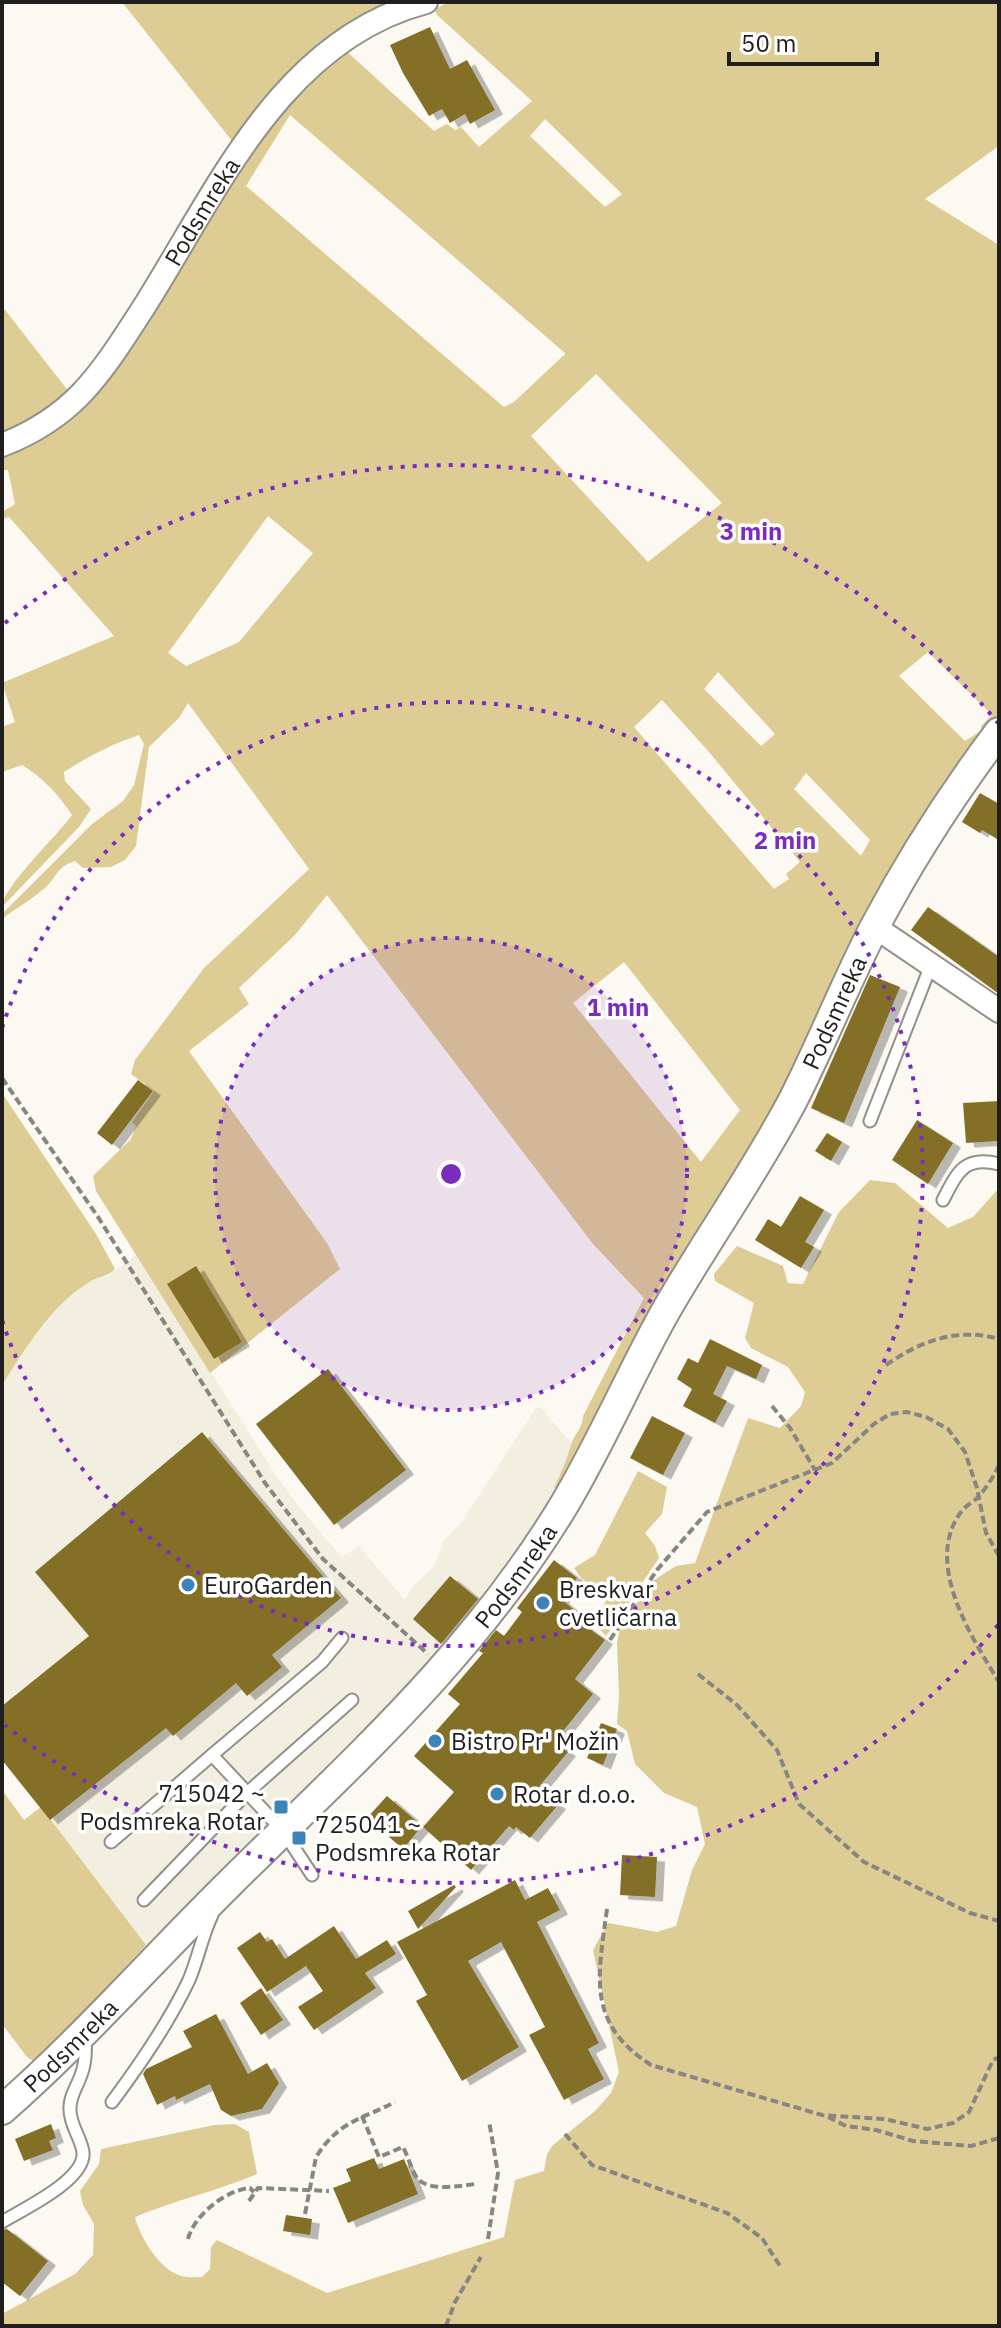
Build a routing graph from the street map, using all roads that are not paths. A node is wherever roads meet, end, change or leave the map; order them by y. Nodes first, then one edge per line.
1 (426, 2) edge
2 (2, 445) edge
3 (998, 733) edge
4 (875, 927) junction
5 (931, 965) junction
6 (999, 1011) edge
7 (870, 1121) dead end
8 (999, 1164) edge
9 (943, 1200) dead end
10 (342, 1638) dead end
11 (352, 1700) dead end
12 (212, 1755) junction
13 (247, 1793) junction
14 (283, 1831) junction
15 (111, 1842) dead end
16 (312, 1875) dead end
17 (224, 1889) junction
18 (144, 1900) dead end
19 (85, 2034) junction
20 (112, 2102) dead end
21 (2, 2110) edge
22 (2, 2222) edge

1 - 2 street, Podsmreka
3 - 4 street, Podsmreka
4 - 5 street, Podsmreka
4 - 14 street, Podsmreka
5 - 6 street, Podsmreka
5 - 7 lane
8 - 9 lane
10 - 12 lane
11 - 13 lane
12 - 13 lane
12 - 15 lane
13 - 14 lane
13 - 18 lane
14 - 16 lane
14 - 17 street, Podsmreka
17 - 19 street, Podsmreka
17 - 20 lane
19 - 21 street, Podsmreka
19 - 22 lane

